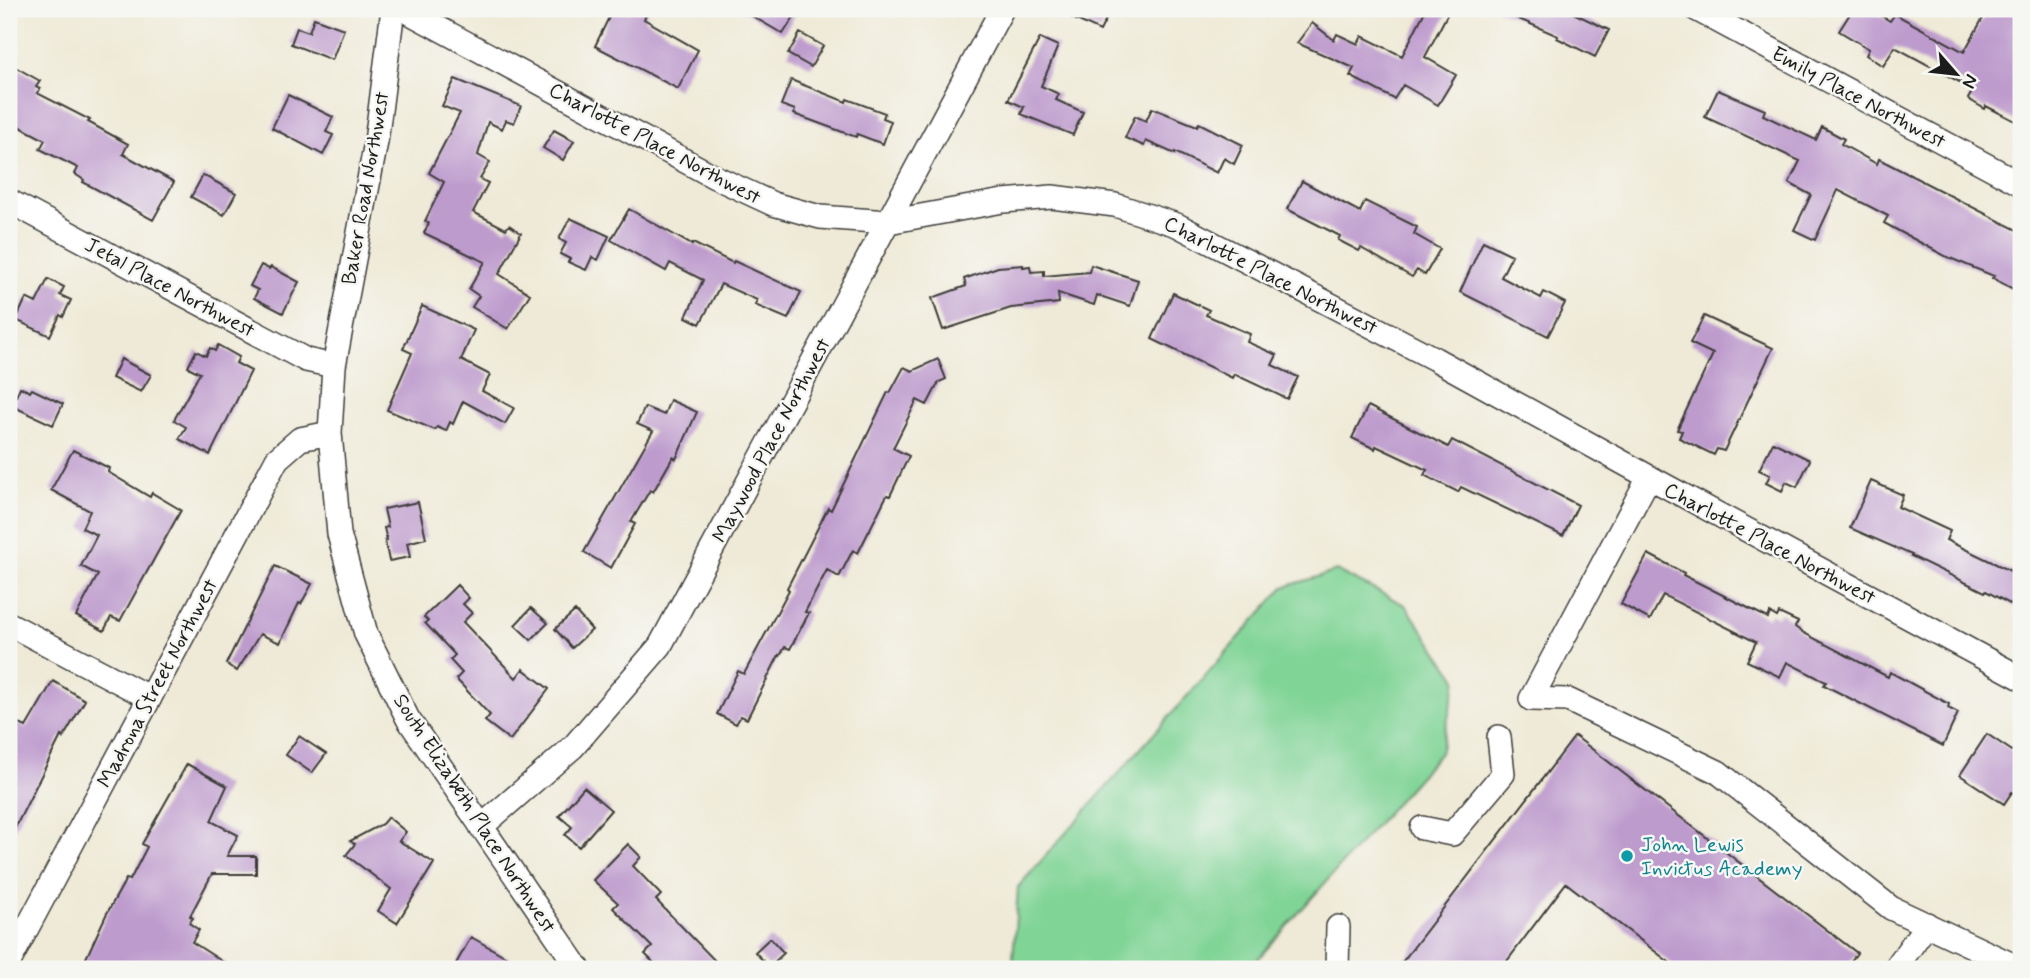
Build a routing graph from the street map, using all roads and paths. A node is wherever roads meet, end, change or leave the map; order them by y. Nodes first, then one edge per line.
1 (393, 9) edge
2 (404, 9) edge
3 (1002, 9) edge
4 (1696, 9) edge
5 (2021, 184) edge
6 (9, 201) edge
7 (888, 222) junction
8 (334, 366) junction
9 (330, 433) junction
10 (1648, 477) junction
11 (9, 624) edge
12 (2021, 678) edge
13 (150, 698) junction
14 (1499, 737) dead end
15 (481, 827) junction
16 (1422, 828) dead end
17 (1927, 924) junction
18 (1338, 927) dead end
19 (9, 962) edge
20 (579, 969) edge
21 (1337, 969) edge
22 (1895, 969) edge
23 (2021, 969) edge

1 - 8 street, Baker Road Northwest
2 - 7 street, Charlotte Place Northwest
3 - 7 street, Maywood Place Northwest
4 - 5 street, Emily Place Northwest
6 - 8 street, Jetal Place Northwest
7 - 10 street, Charlotte Place Northwest
7 - 15 street, Maywood Place Northwest
8 - 9 street, South Elizabeth Place Northwest
9 - 13 street, Madrona Street Northwest
9 - 15 street, South Elizabeth Place Northwest
10 - 12 street, Charlotte Place Northwest
10 - 17 street
11 - 13 street
13 - 19 street, Madrona Street Northwest
14 - 16 street
15 - 20 street, South Elizabeth Place Northwest
17 - 22 street
17 - 23 street
18 - 21 street

